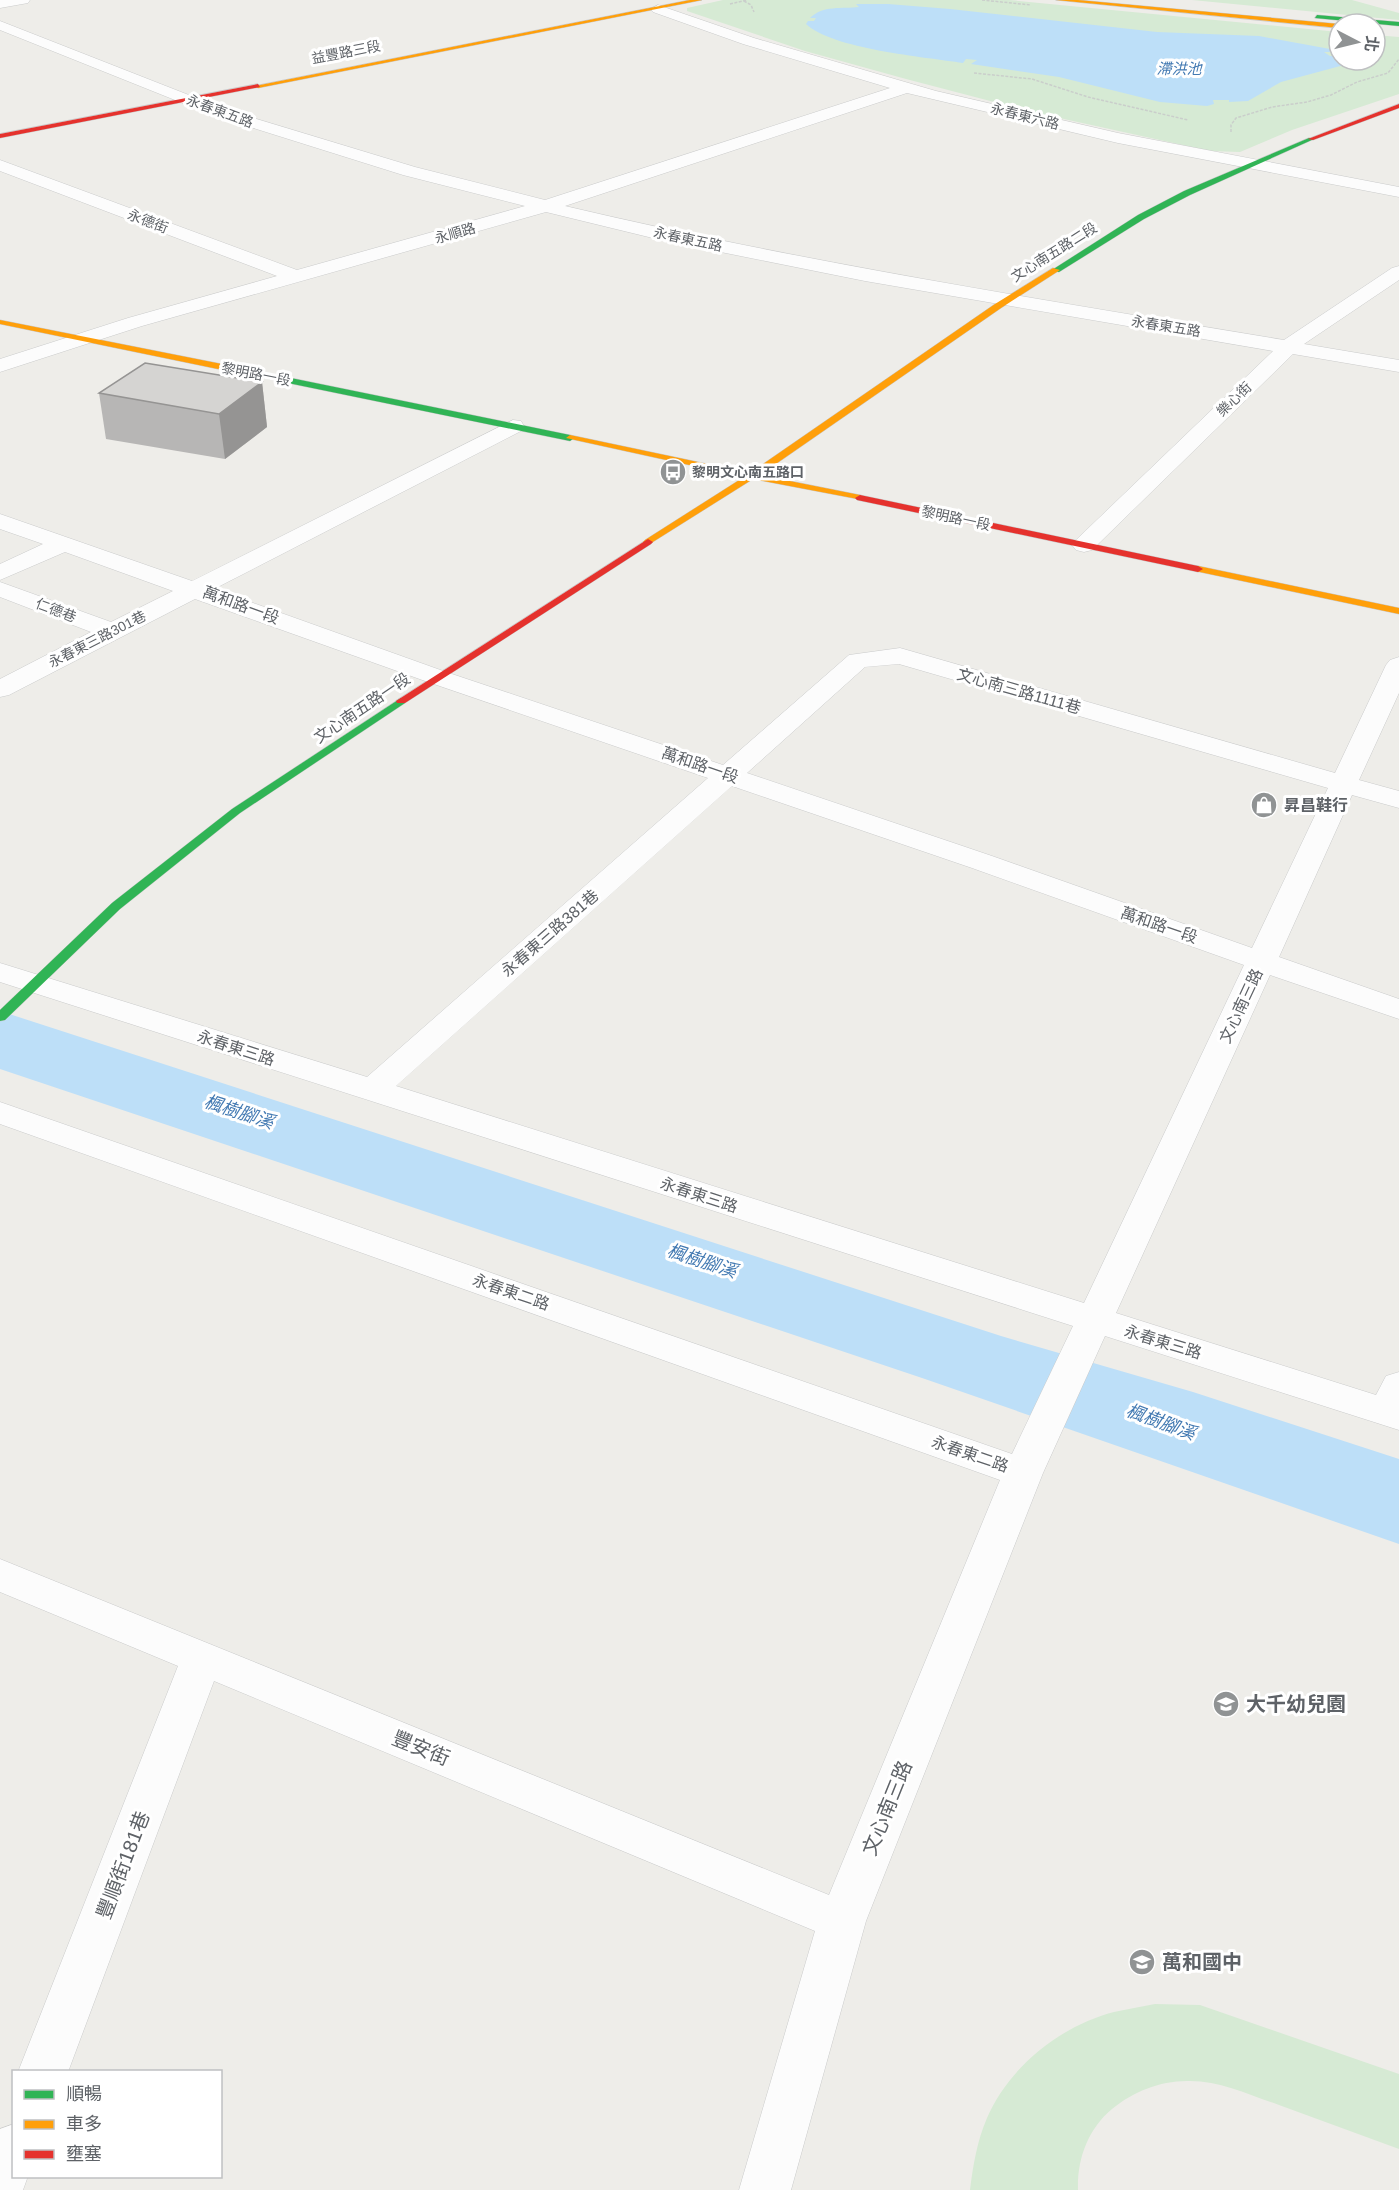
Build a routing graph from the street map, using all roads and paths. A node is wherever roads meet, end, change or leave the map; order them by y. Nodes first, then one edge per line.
1 (23, 0) edge
2 (699, 0) edge
3 (1059, 0) edge
4 (1142, 0) edge
5 (0, 4) edge
6 (655, 4) edge
7 (1399, 24) edge
8 (0, 25) edge
9 (1327, 25) edge
10 (1399, 59) edge
11 (966, 73) dead end
12 (906, 87) junction
13 (180, 96) junction
14 (1399, 106) edge
15 (1196, 123) dead end
16 (0, 126) edge
17 (0, 136) edge
18 (1230, 139) dead end
19 (0, 165) edge
20 (1248, 165) junction
21 (1399, 192) edge
22 (546, 206) junction
23 (1399, 272) edge
24 (297, 277) junction
25 (1010, 300) junction
26 (0, 322) edge
27 (82, 338) junction
28 (1289, 347) junction
29 (0, 366) edge
30 (1399, 366) edge
31 (513, 426) junction
32 (753, 475) junction
33 (0, 521) edge
34 (64, 544) junction
35 (1084, 545) junction
36 (0, 573) edge
37 (0, 589) edge
38 (195, 589) junction
39 (1399, 611) edge
40 (111, 631) junction
41 (1399, 665) edge
42 (438, 677) junction
43 (0, 689) edge
44 (729, 775) junction
45 (1344, 783) junction
46 (1399, 800) edge
47 (1262, 961) junction
48 (0, 972) edge
49 (26, 993) junction
50 (1399, 1010) edge
51 (0, 1017) edge
52 (371, 1091) junction
53 (0, 1112) edge
54 (1087, 1334) junction
55 (1395, 1405) edge
56 (1023, 1473) junction
57 (0, 1575) edge
58 (202, 1658) junction
59 (842, 1921) junction
60 (44, 2070) edge
61 (12, 2153) edge
62 (0, 2183) edge
63 (765, 2190) edge

1 - 5 street
2 - 6 street, 益豐路三段
3 - 9 street
4 - 7 street
6 - 12 street, 永春東六路
6 - 13 street, 益豐路三段
8 - 13 street, 永春東五路
10 - 18 path
11 - 15 path
12 - 20 street, 永春東六路
12 - 22 street, 永順路
13 - 16 street, 益豐路三段
13 - 17 street, 益豐路三段
13 - 22 street, 永春東五路
14 - 20 street, 文心南五路二段
19 - 24 street, 永德街
20 - 21 street, 永春東六路
20 - 25 street, 文心南五路二段
22 - 24 street, 永順路
22 - 25 street, 永春東五路
23 - 28 street, 樂心街
24 - 27 street, 永順路
25 - 28 street, 永春東五路
25 - 32 street, 文心南五路二段
26 - 27 street, 黎明路一段
27 - 29 street, 永順路
27 - 31 street, 黎明路一段
28 - 30 street, 永春東五路
28 - 35 street, 樂心街
31 - 32 street, 黎明路一段
31 - 38 street
32 - 35 street, 黎明路一段
32 - 42 street, 文心南五路一段
33 - 34 street, 萬和路一段
34 - 36 street
34 - 38 street, 萬和路一段
35 - 39 street, 黎明路一段
37 - 40 street, 仁德巷
38 - 40 street, 永春東三路301巷
38 - 42 street, 萬和路一段
40 - 43 street, 永春東三路301巷
41 - 45 street, 文心南三路
42 - 44 street, 萬和路一段
42 - 49 street, 文心南五路一段
44 - 45 street, 文心南三路1111巷
44 - 47 street, 萬和路一段
44 - 52 street, 永春東三路381巷
45 - 46 street, 文心南三路1111巷
45 - 47 street, 文心南三路
47 - 50 street, 萬和路一段
47 - 54 street, 文心南三路
48 - 49 street, 永春東三路
49 - 51 street, 文心南五路一段
49 - 52 street, 永春東三路
52 - 54 street, 永春東三路
53 - 56 street, 永春東二路
54 - 55 street, 永春東三路
54 - 56 street, 文心南三路
56 - 59 street, 文心南三路
57 - 58 street, 豐安街
58 - 59 street, 豐安街
58 - 60 street, 豐順街181巷
59 - 63 street, 文心南三路
61 - 62 street

